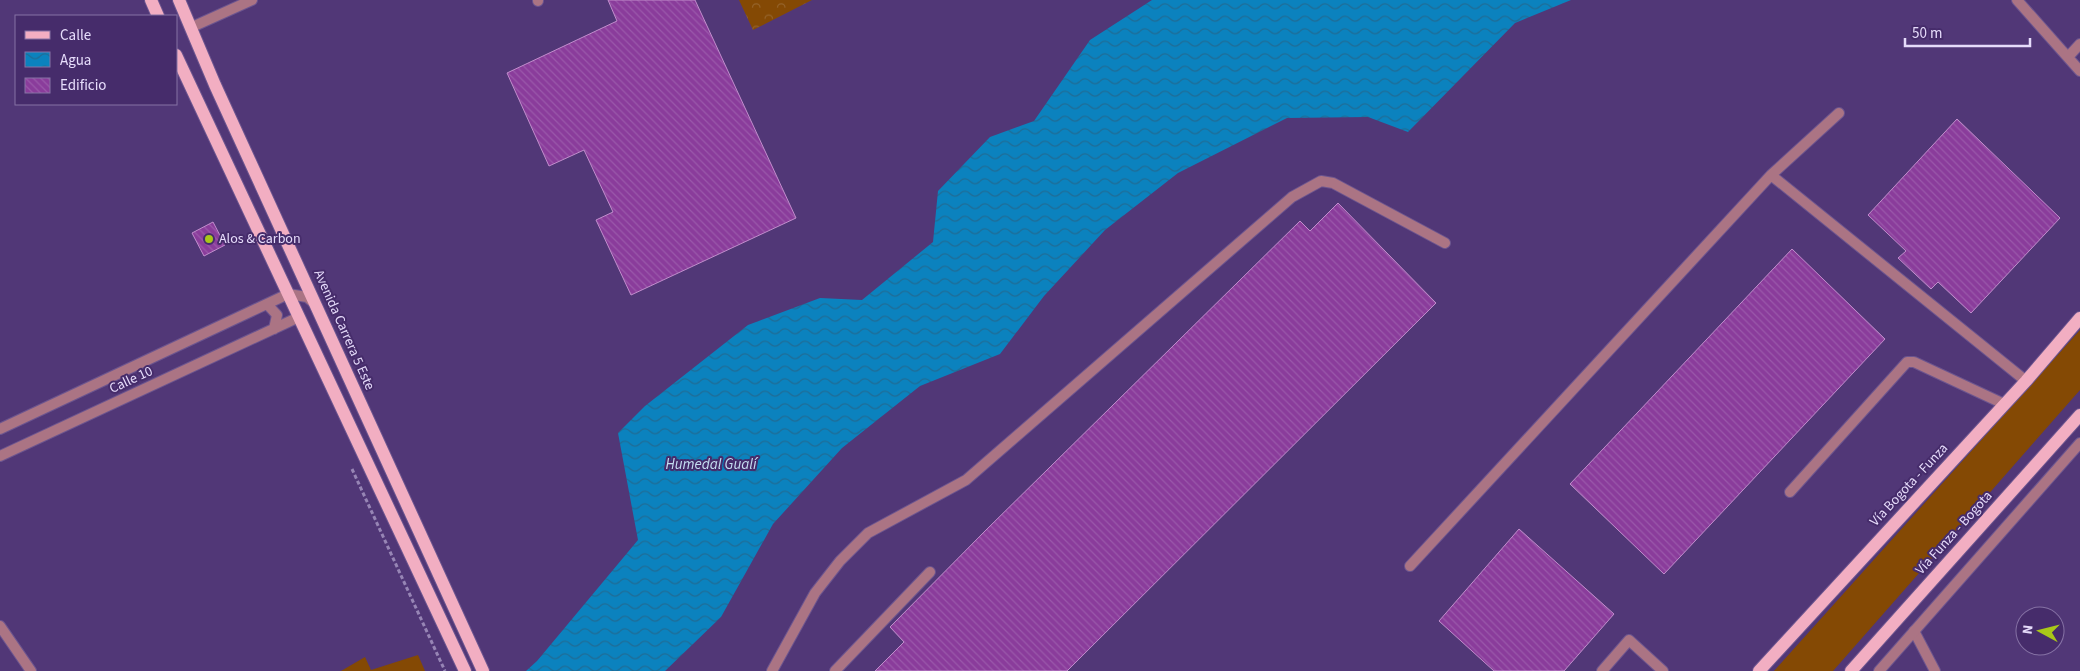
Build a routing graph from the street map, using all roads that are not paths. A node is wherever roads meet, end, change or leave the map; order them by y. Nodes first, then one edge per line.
1 (151, 0) edge
2 (179, 0) edge
3 (252, 0) edge
4 (2018, 0) edge
5 (158, 15) edge
6 (192, 27) junction
7 (2080, 44) edge
8 (2068, 57) junction
9 (178, 59) edge
10 (2080, 71) edge
11 (1839, 113) dead end
12 (1770, 175) junction
13 (1445, 243) dead end
14 (288, 294) junction
15 (267, 304) junction
16 (315, 304) junction
17 (299, 317) junction
18 (2080, 318) edge
19 (274, 329) junction
20 (2026, 381) junction
21 (2004, 404) junction
22 (2080, 415) edge
23 (0, 429) edge
24 (2080, 443) edge
25 (0, 456) edge
26 (1790, 492) dead end
27 (1410, 566) dead end
28 (930, 572) dead end
29 (0, 626) edge
30 (1914, 631) junction
31 (31, 671) edge
32 (465, 671) edge
33 (483, 671) edge
34 (772, 671) edge
35 (835, 671) edge
36 (1602, 671) edge
37 (1663, 671) edge
38 (1759, 671) edge
39 (1851, 671) edge
40 (1879, 671) edge
41 (1934, 671) edge

1 - 5 main road
2 - 6 main road, Avenida Carrera 5 Este
3 - 6 street
4 - 8 street
6 - 16 main road, Avenida Carrera 5 Este
7 - 8 street
8 - 10 street
9 - 14 main road
11 - 12 street
12 - 20 street
12 - 27 street
13 - 34 street
14 - 15 street, Calle 10
14 - 16 street
14 - 17 main road
15 - 19 street
15 - 23 street, Calle 10
16 - 33 main road, Avenida Carrera 5 Este
17 - 19 street, Calle 10
17 - 32 main road
18 - 20 main road, Vía Bogota - Funza
19 - 25 street, Calle 10
20 - 21 main road, Vía Bogota - Funza
21 - 26 street
21 - 38 main road, Vía Bogota - Funza
22 - 39 main road, Vía Funza - Bogota
24 - 30 street
28 - 35 street
29 - 31 street
30 - 40 street
30 - 41 street
36 - 37 street

